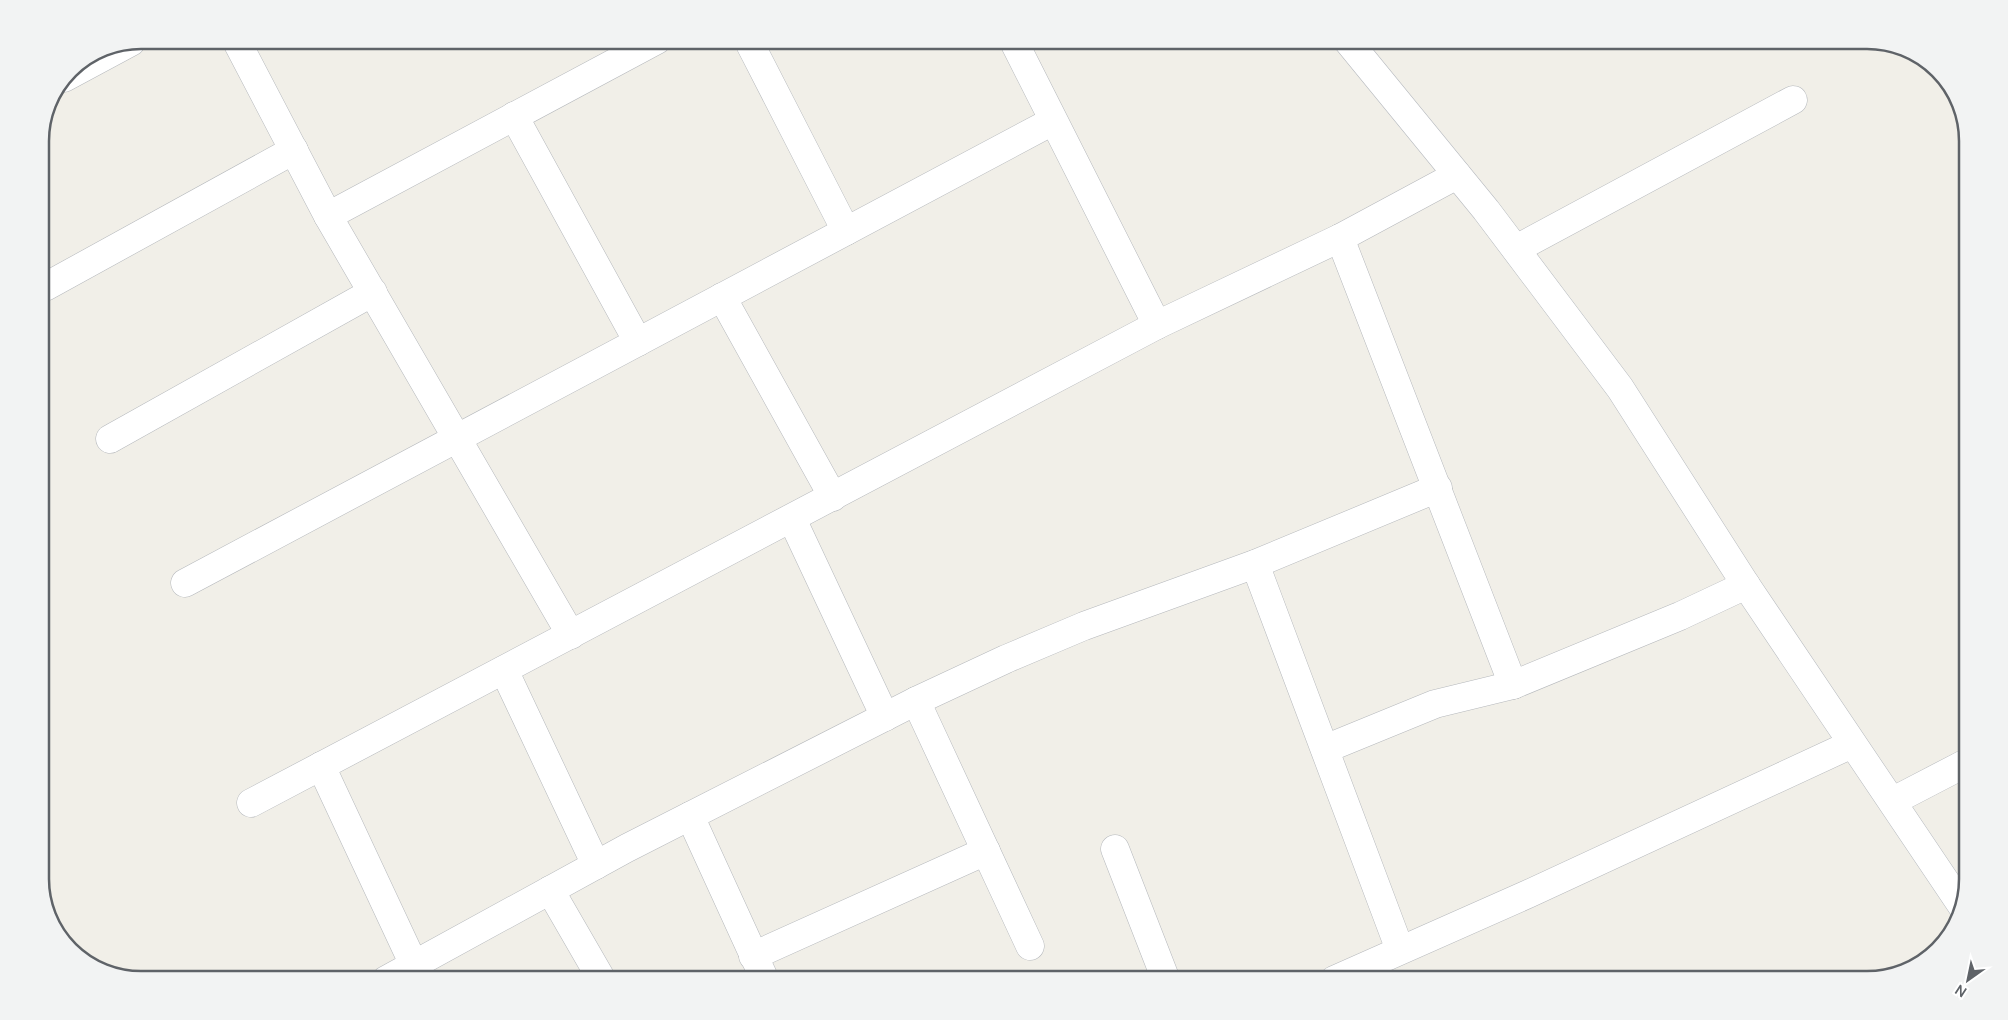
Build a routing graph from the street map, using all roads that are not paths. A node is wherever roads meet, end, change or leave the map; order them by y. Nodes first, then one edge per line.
1 (243, 49) edge
2 (640, 49) edge
3 (753, 49) edge
4 (1017, 49) edge
5 (1354, 49) edge
6 (1793, 100) dead end
7 (514, 116) junction
8 (1053, 121) junction
9 (294, 150) junction
10 (1457, 175) junction
11 (328, 216) junction
12 (846, 231) junction
13 (1340, 238) junction
14 (1516, 249) junction
15 (49, 284) edge
16 (373, 292) junction
17 (722, 297) junction
18 (1158, 325) junction
19 (638, 342) junction
20 (457, 438) junction
21 (110, 439) dead end
22 (1438, 488) junction
23 (833, 497) junction
24 (792, 519) junction
25 (1255, 564) junction
26 (185, 582) dead end
27 (1746, 585) junction
28 (572, 635) junction
29 (504, 670) junction
30 (1513, 684) junction
31 (916, 702) junction
32 (885, 717) junction
33 (1852, 744) junction
34 (1325, 749) junction
35 (321, 766) junction
36 (1959, 767) edge
37 (1893, 801) junction
38 (251, 803) dead end
39 (690, 816) junction
40 (1115, 849) dead end
41 (986, 851) junction
42 (596, 865) junction
43 (550, 890) junction
44 (1957, 898) edge
45 (1030, 946) dead end
46 (1400, 950) junction
47 (754, 956) junction
48 (417, 971) edge
49 (419, 971) edge
50 (597, 971) edge
51 (761, 971) edge
52 (1162, 971) edge
53 (1354, 971) edge

1 - 9 street
2 - 7 street
3 - 12 street
4 - 8 street
5 - 10 street
6 - 14 street
7 - 11 street
7 - 19 street
8 - 12 street
8 - 18 street
9 - 11 street
9 - 15 street
10 - 13 street
10 - 14 street
11 - 16 street
12 - 17 street
13 - 18 street
13 - 22 street
14 - 27 street
16 - 20 street
16 - 21 street
17 - 19 street
17 - 23 street
18 - 23 street
19 - 20 street
20 - 26 street
20 - 28 street
22 - 25 street
22 - 30 street
23 - 24 street
24 - 28 street
24 - 32 street
25 - 31 street
25 - 34 street
27 - 30 street
27 - 33 street
28 - 29 street
29 - 35 street
29 - 42 street
30 - 34 street
31 - 32 street
31 - 41 street
32 - 39 street
33 - 37 street
33 - 46 street
34 - 46 street
35 - 38 street
35 - 48 street
36 - 37 street
37 - 44 street
39 - 42 street
39 - 47 street
40 - 52 street
41 - 45 street
41 - 47 street
42 - 43 street
43 - 49 street
43 - 50 street
46 - 53 street
47 - 51 street

